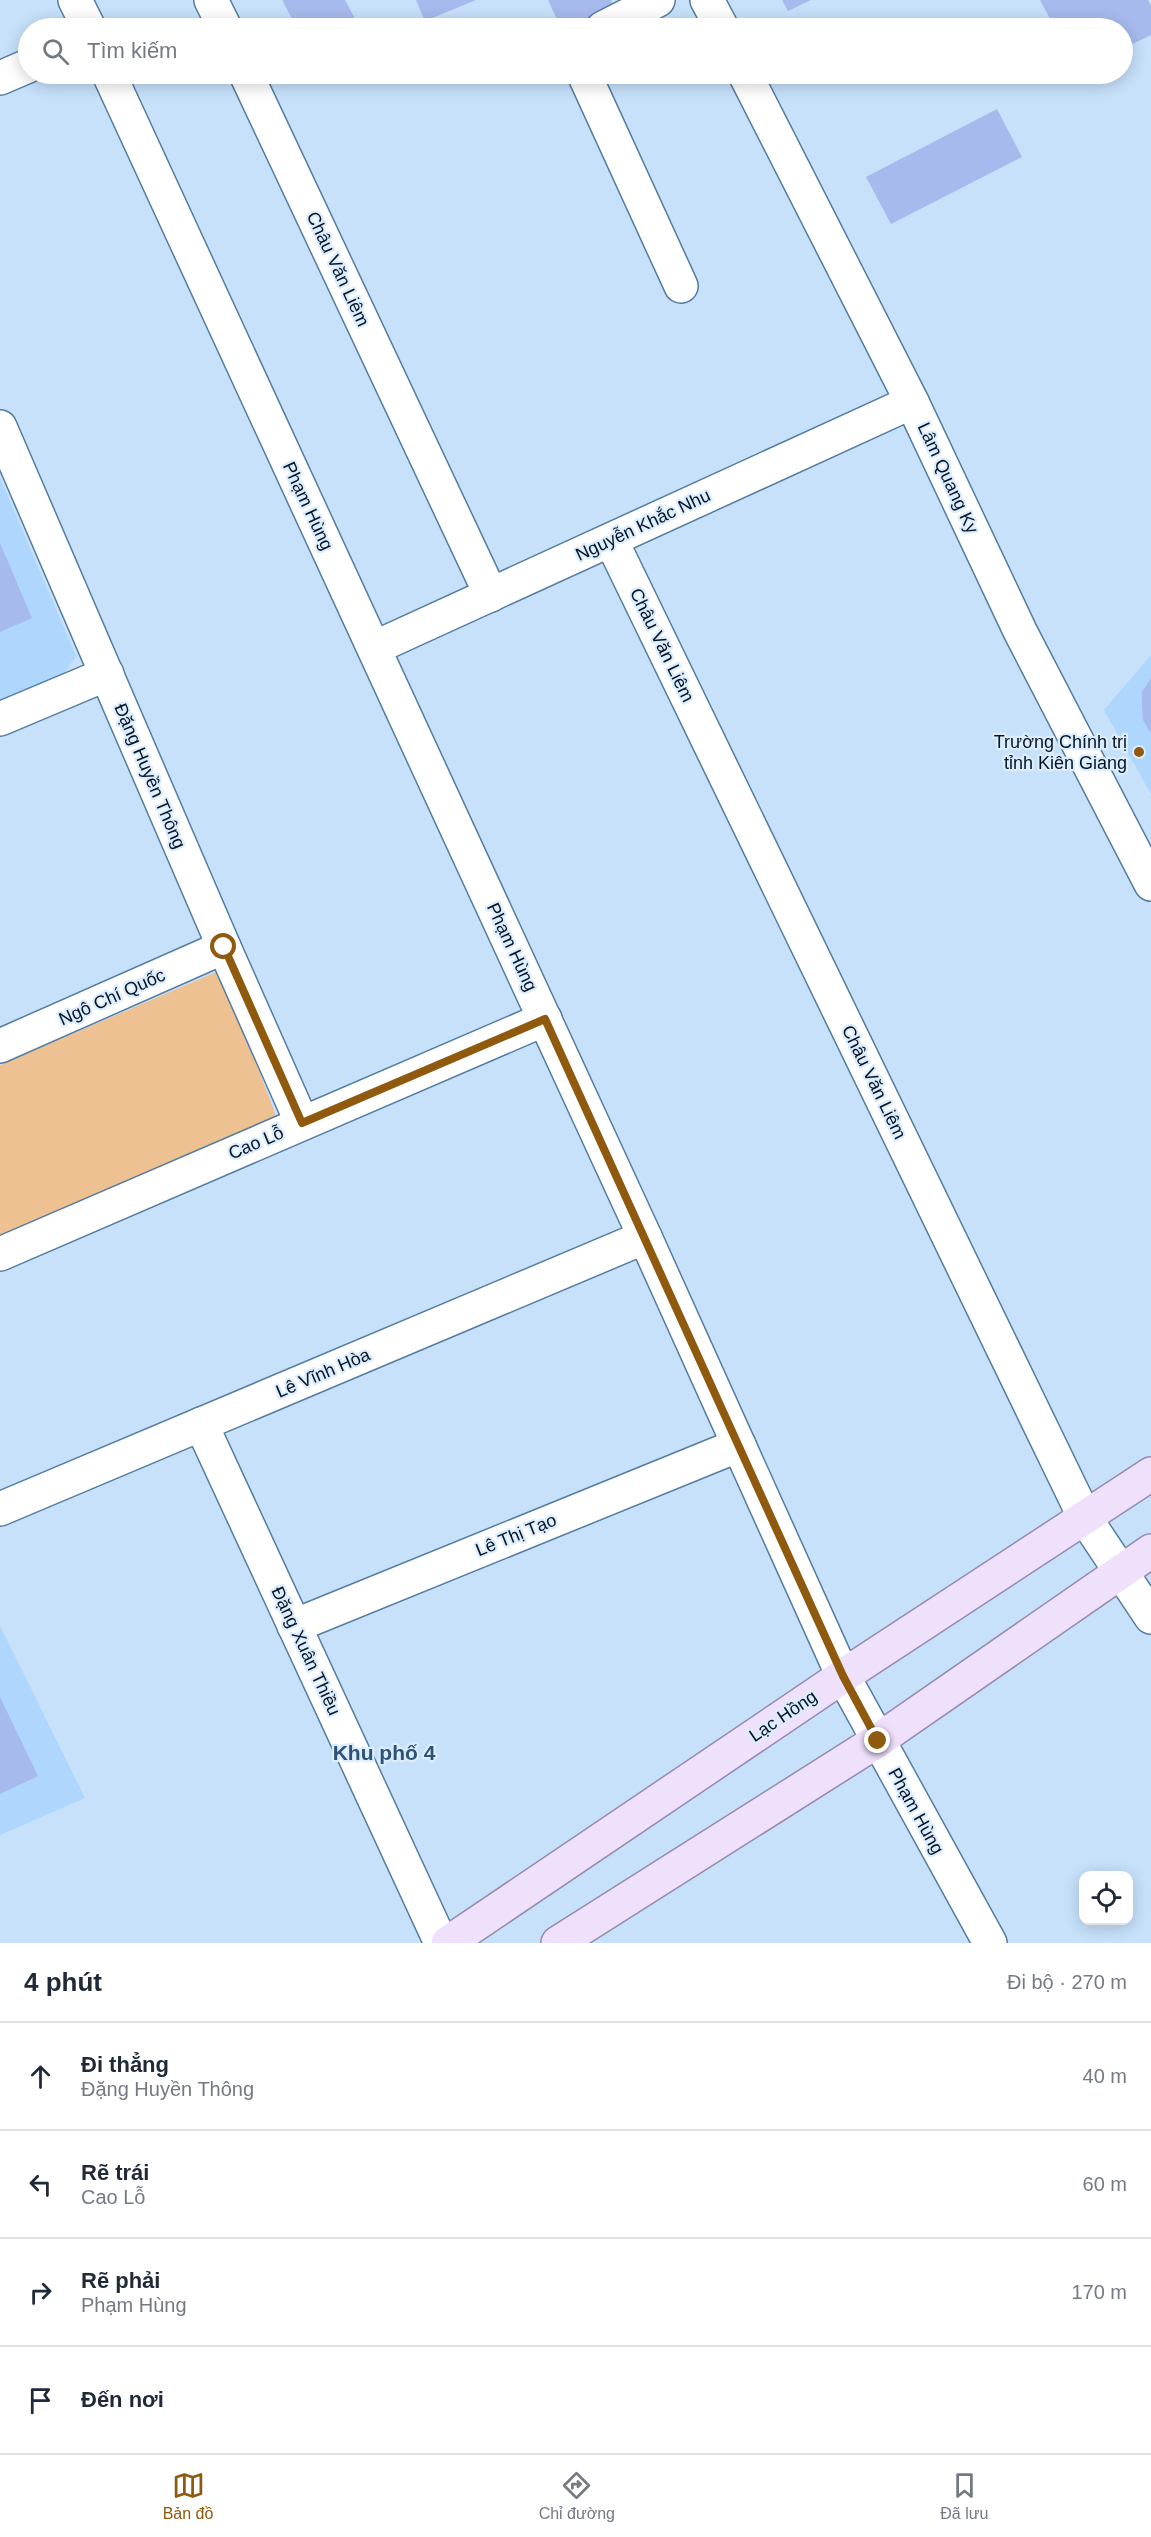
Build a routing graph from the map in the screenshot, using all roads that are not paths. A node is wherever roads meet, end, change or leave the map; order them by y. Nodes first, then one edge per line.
1 (75, 0) edge
2 (211, 0) edge
3 (658, 0) edge
4 (707, 0) edge
5 (84, 18) edge
6 (220, 18) edge
7 (623, 18) edge
8 (717, 18) edge
9 (18, 70) edge
10 (0, 78) edge
11 (115, 84) edge
12 (251, 84) edge
13 (590, 84) edge
14 (750, 84) edge
15 (681, 286) dead end
16 (912, 402) junction
17 (0, 427) edge
18 (611, 540) junction
19 (491, 595) junction
20 (374, 648) junction
21 (107, 674) junction
22 (0, 719) edge
23 (1148, 869) edge
24 (224, 947) junction
25 (545, 1019) junction
26 (0, 1046) edge
27 (302, 1123) junction
28 (645, 1237) junction
29 (0, 1254) edge
30 (201, 1425) junction
31 (739, 1445) junction
32 (1151, 1474) edge
33 (0, 1509) edge
34 (1085, 1518) junction
35 (1151, 1551) edge
36 (1120, 1573) junction
37 (1151, 1617) edge
38 (294, 1626) junction
39 (843, 1676) junction
40 (878, 1741) junction
41 (441, 1943) edge
42 (448, 1943) edge
43 (558, 1943) edge
44 (990, 1943) edge

1 - 5 street
2 - 6 street
3 - 7 street
4 - 8 street
9 - 10 street
11 - 20 street, Phạm Hùng
12 - 19 street, Châu Văn Liêm
13 - 15 street
14 - 16 street, Lâm Quang Ky
16 - 18 street, Nguyễn Khắc Nhu
16 - 23 street, Lâm Quang Ky
17 - 21 street, Đặng Huyền Thông
18 - 19 street, Nguyễn Khắc Nhu
18 - 34 street, Châu Văn Liêm
19 - 20 street, Nguyễn Khắc Nhu
20 - 25 street, Phạm Hùng
21 - 22 street
21 - 24 street, Đặng Huyền Thông
24 - 26 street, Ngô Chí Quốc
24 - 27 street, Đặng Huyền Thông
25 - 27 street, Cao Lỗ
25 - 28 street, Phạm Hùng
27 - 29 street, Cao Lỗ
28 - 30 street, Lê Vĩnh Hòa
28 - 31 street, Phạm Hùng
30 - 33 street, Lê Vĩnh Hòa
30 - 38 street, Đặng Xuân Thiều
31 - 38 street, Lê Thị Tạo
31 - 39 street, Phạm Hùng
32 - 34 main road, Lạc Hồng
34 - 36 street, Châu Văn Liêm
34 - 39 main road, Lạc Hồng
35 - 36 main road
36 - 37 street, Châu Văn Liêm
36 - 40 main road
38 - 41 street, Đặng Xuân Thiều
39 - 40 street, Phạm Hùng
39 - 42 main road, Lạc Hồng
40 - 43 main road
40 - 44 street, Phạm Hùng

